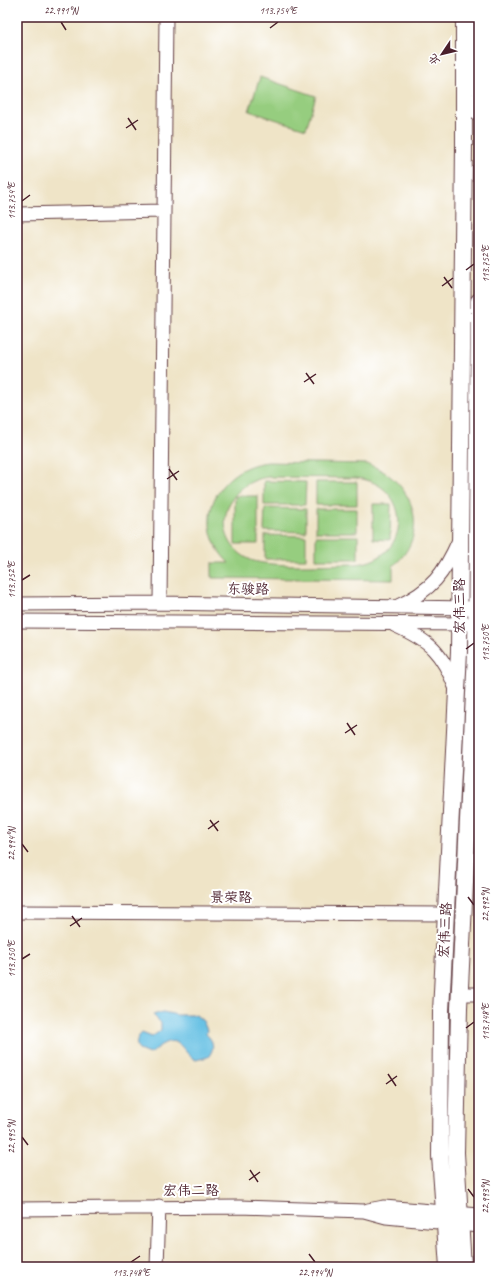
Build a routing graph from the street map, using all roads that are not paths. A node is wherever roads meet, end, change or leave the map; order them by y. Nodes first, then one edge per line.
1 (166, 17) edge
2 (464, 17) edge
3 (479, 17) edge
4 (479, 90) edge
5 (471, 106) edge
6 (163, 211) junction
7 (17, 214) edge
8 (479, 301) edge
9 (479, 342) edge
10 (478, 535) edge
11 (459, 539) junction
12 (160, 603) junction
13 (17, 604) edge
14 (393, 608) junction
15 (459, 616) junction
16 (478, 616) edge
17 (17, 621) edge
18 (391, 624) junction
19 (457, 690) junction
20 (476, 691) edge
21 (17, 912) edge
22 (446, 914) junction
23 (459, 994) junction
24 (479, 994) edge
25 (159, 1206) junction
26 (17, 1209) edge
27 (479, 1215) edge
28 (452, 1218) junction
29 (479, 1226) edge
30 (157, 1267) edge
31 (448, 1267) edge
32 (463, 1267) edge

1 - 6 street
2 - 5 main road, 宏伟三路
3 - 4 main road
5 - 11 main road, 宏伟三路
6 - 7 street
6 - 12 street
8 - 9 main road, 宏伟三路
9 - 10 main road, 宏伟三路
10 - 16 main road, 宏伟三路
11 - 14 street
11 - 15 main road, 宏伟三路
12 - 13 street, 东骏路
12 - 14 street, 东骏路
14 - 15 street, 东骏路
15 - 16 street, 东骏路
15 - 18 street, 东骏路
15 - 19 main road, 宏伟三路
16 - 20 main road, 宏伟三路
17 - 18 street, 东骏路
18 - 19 street
19 - 22 main road, 宏伟三路
20 - 23 main road, 宏伟三路
21 - 22 street, 景荣路
22 - 28 main road, 宏伟三路
23 - 24 street
23 - 28 main road, 宏伟三路
25 - 26 street, 宏伟二路
25 - 28 street, 宏伟二路
25 - 30 street
27 - 28 street, 宏伟二路
28 - 29 street, 宏伟二路
28 - 31 main road, 宏伟三路
28 - 32 main road, 宏伟三路

